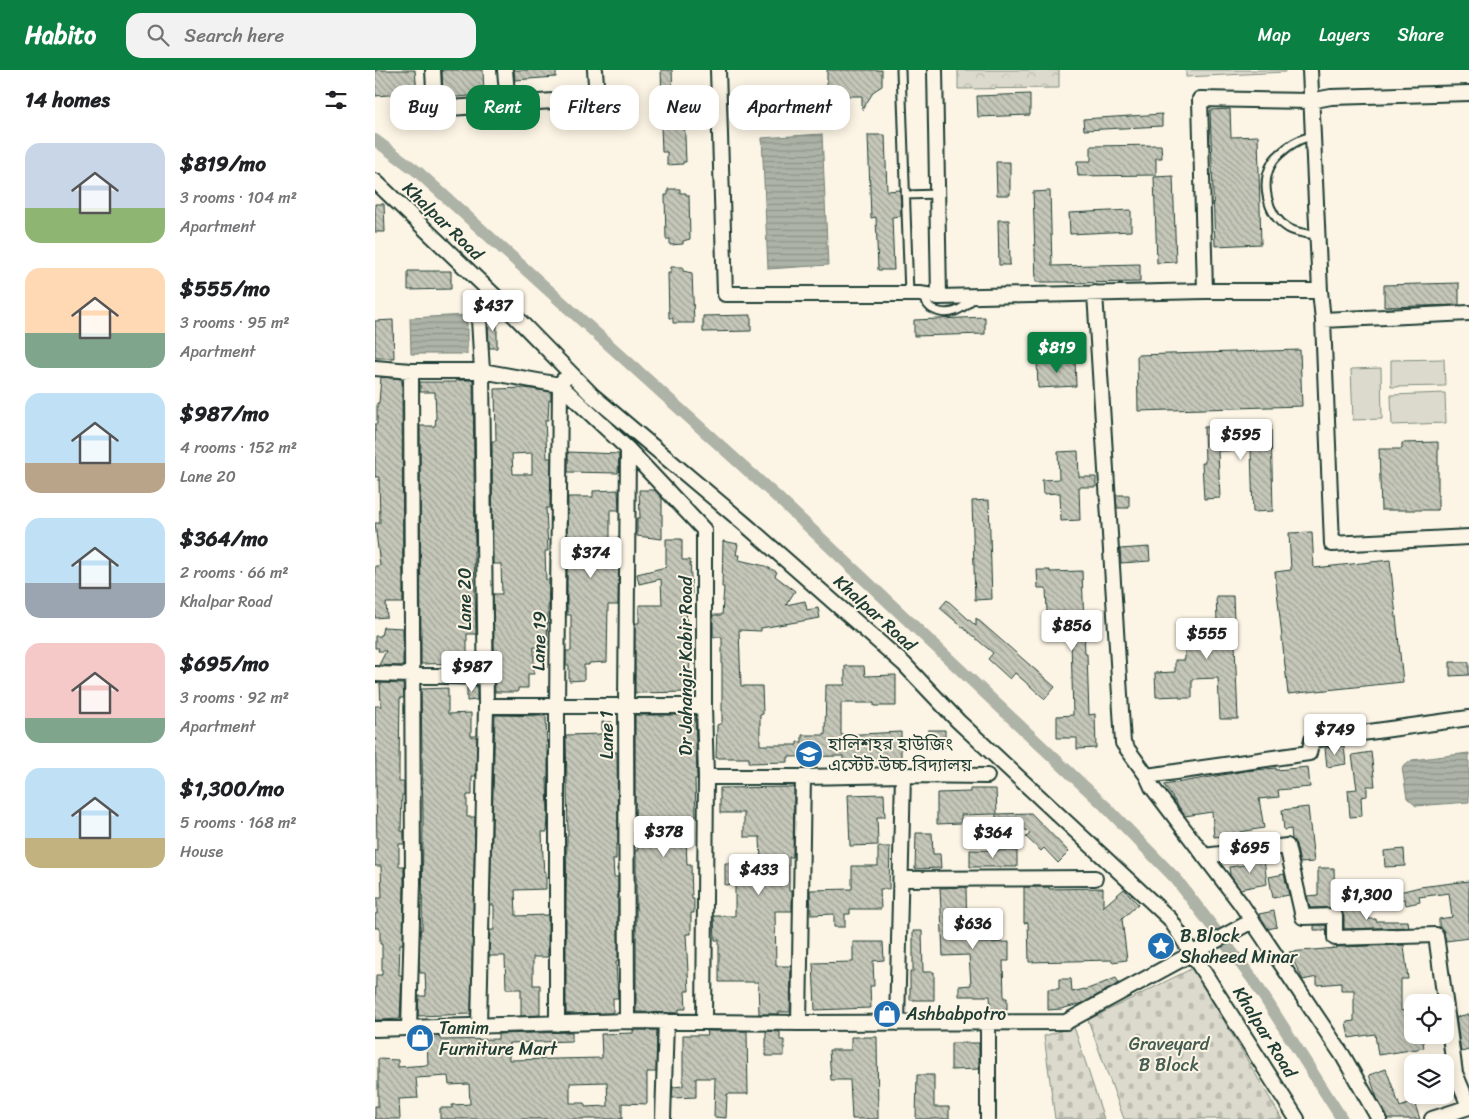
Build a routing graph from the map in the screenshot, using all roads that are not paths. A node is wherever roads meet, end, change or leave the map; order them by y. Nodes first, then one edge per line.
1 (433, 70) edge
2 (505, 70) edge
3 (595, 70) edge
4 (718, 70) edge
5 (901, 70) edge
6 (935, 70) edge
7 (1309, 70) edge
8 (506, 85) edge
9 (1469, 93) edge
10 (1310, 101) junction
11 (540, 102) edge
12 (466, 107) edge
13 (1313, 137) junction
14 (375, 182) edge
15 (938, 194) junction
16 (906, 195) junction
17 (1317, 235) junction
18 (1205, 291) junction
19 (1320, 291) junction
20 (1095, 293) junction
21 (915, 294) junction
22 (975, 296) junction
23 (939, 297) junction
24 (497, 298) junction
25 (1469, 313) edge
26 (1323, 320) junction
27 (375, 368) edge
28 (567, 370) junction
29 (411, 371) junction
30 (482, 371) junction
31 (560, 385) junction
32 (628, 449) junction
33 (1469, 537) edge
34 (375, 674) edge
35 (413, 674) junction
36 (485, 676) junction
37 (626, 705) junction
38 (486, 706) junction
39 (557, 706) junction
40 (704, 706) junction
41 (1469, 718) edge
42 (903, 775) junction
43 (987, 776) dead end
44 (1147, 776) junction
45 (706, 777) junction
46 (803, 777) junction
47 (1204, 856) junction
48 (1095, 878) dead end
49 (902, 879) junction
50 (1252, 921) junction
51 (1199, 951) junction
52 (627, 1021) junction
53 (666, 1021) junction
54 (704, 1021) junction
55 (897, 1022) junction
56 (988, 1022) junction
57 (799, 1023) junction
58 (557, 1024) junction
59 (479, 1026) junction
60 (409, 1028) junction
61 (375, 1029) edge
62 (1469, 1106) edge
63 (663, 1119) edge
64 (988, 1119) edge
65 (1297, 1119) edge
66 (1379, 1119) edge
67 (1432, 1119) edge

1 - 12 street
2 - 8 street
3 - 11 street
4 - 21 street
5 - 16 lane
6 - 15 street
7 - 10 street
9 - 10 street
10 - 13 street
10 - 18 street
13 - 17 street
13 - 17 lane
14 - 24 street, Khalpar Road
15 - 16 lane
15 - 23 street
16 - 21 lane
17 - 19 street
18 - 19 street
18 - 20 street
19 - 26 street
20 - 22 street
20 - 44 street
21 - 22 lane
21 - 23 street
22 - 23 street
24 - 28 street, Khalpar Road
24 - 30 street, Lane 20
25 - 26 street
26 - 33 street
27 - 29 street
28 - 31 street
28 - 51 street, Khalpar Road
29 - 30 street
29 - 35 street
30 - 31 street
30 - 36 street, Lane 20
31 - 32 street, Dr Jahangir Kabir Road
31 - 39 street, Lane 19
32 - 37 street, Lane 1
32 - 40 street, Dr Jahangir Kabir Road
34 - 35 street
35 - 36 street
35 - 60 street
36 - 38 street, Lane 20
37 - 39 street
37 - 40 street
37 - 52 street, Lane 1
38 - 39 street
38 - 59 street, Lane 20
39 - 58 street, Lane 19
40 - 45 street, Dr Jahangir Kabir Road
41 - 44 street
42 - 43 street
42 - 46 street
42 - 49 street
44 - 47 street
45 - 46 street
45 - 54 street, Dr Jahangir Kabir Road
46 - 57 street
47 - 50 street
47 - 62 street
48 - 49 street
49 - 55 street
50 - 51 street
50 - 66 street
51 - 56 street
51 - 65 street, Khalpar Road
52 - 53 street
52 - 58 street
53 - 54 street
53 - 63 street
54 - 57 street
55 - 56 street
55 - 57 street
56 - 64 street
58 - 59 street
59 - 60 street
60 - 61 street
62 - 67 street

